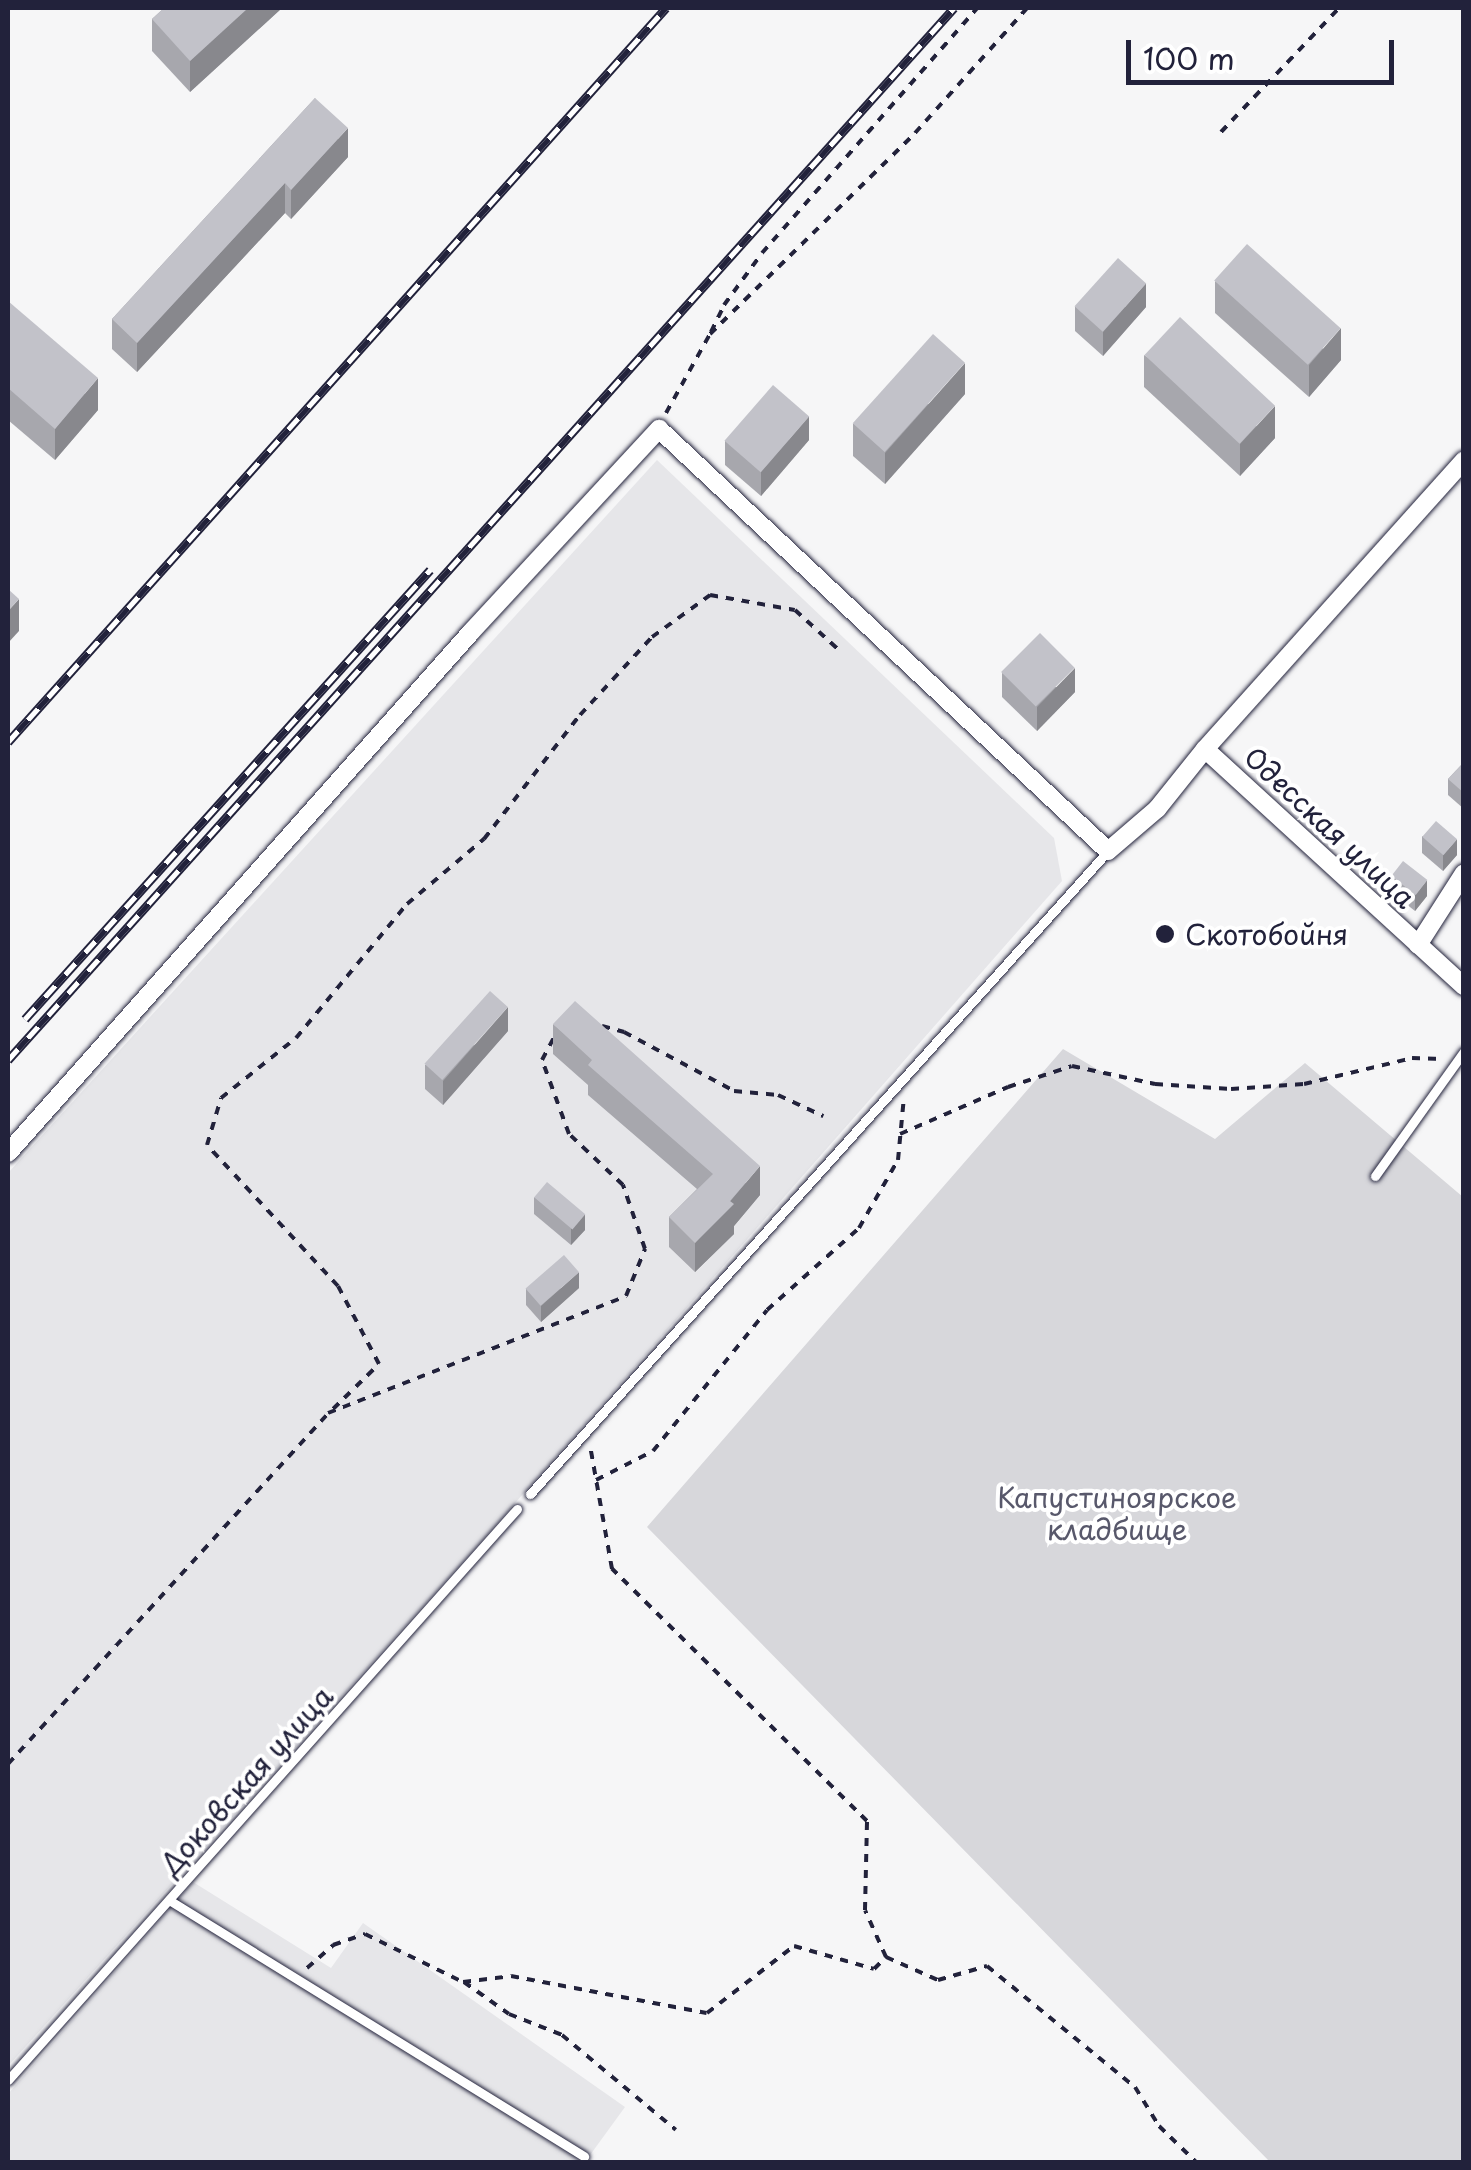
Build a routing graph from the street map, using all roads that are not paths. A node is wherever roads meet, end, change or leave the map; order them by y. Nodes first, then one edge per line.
1 (1464, 460) edge
2 (1205, 749) junction
3 (1108, 851) junction
4 (1464, 873) edge
5 (1418, 945) junction
6 (1464, 986) edge
7 (1461, 1055) edge
8 (8, 1152) edge
9 (1375, 1176) dead end
10 (530, 1494) dead end
11 (517, 1509) dead end
12 (169, 1900) junction
13 (8, 2080) edge
14 (584, 2156) dead end

1 - 2 street
2 - 3 street
2 - 5 street, Одесская улица
3 - 8 street
3 - 10 lane
4 - 5 street
5 - 6 street, Одесская улица
7 - 9 lane
11 - 12 lane, Доковская улица
12 - 13 lane, Доковская улица
12 - 14 lane

